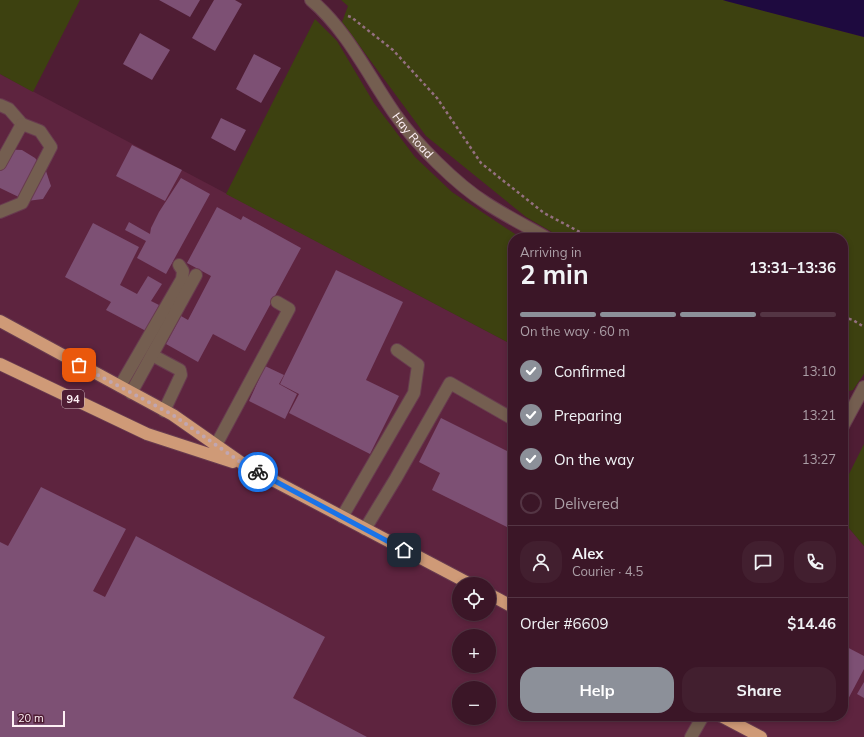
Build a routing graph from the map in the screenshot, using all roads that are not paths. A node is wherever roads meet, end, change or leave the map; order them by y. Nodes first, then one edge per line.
1 (311, 0) edge
2 (0, 104) edge
3 (22, 124) junction
4 (0, 164) edge
5 (0, 212) edge
6 (538, 233) edge
7 (179, 264) dead end
8 (196, 275) dead end
9 (277, 302) dead end
10 (0, 321) edge
11 (397, 350) dead end
12 (152, 355) junction
13 (0, 364) edge
14 (120, 386) junction
15 (864, 387) edge
16 (131, 393) junction
17 (848, 408) edge
18 (164, 410) junction
19 (508, 416) edge
20 (216, 445) junction
21 (246, 466) junction
22 (342, 517) junction
23 (365, 529) junction
24 (457, 577) edge
25 (496, 598) edge
26 (508, 604) edge
27 (700, 721) edge
28 (731, 721) edge
29 (691, 737) edge
30 (761, 737) edge

1 - 6 street, Hay Road
2 - 3 street
3 - 4 street
3 - 5 street
7 - 14 street
8 - 12 street
9 - 20 street
10 - 14 highway, 94
11 - 22 street
12 - 16 street
12 - 18 street
13 - 21 highway, 94
14 - 16 highway, 94
15 - 17 street
16 - 18 highway, 94
18 - 20 highway, 94
19 - 23 street
20 - 21 highway, 94
21 - 22 highway, 94
22 - 23 highway, 94
23 - 24 highway, 94
25 - 26 highway
27 - 29 street
28 - 30 highway

